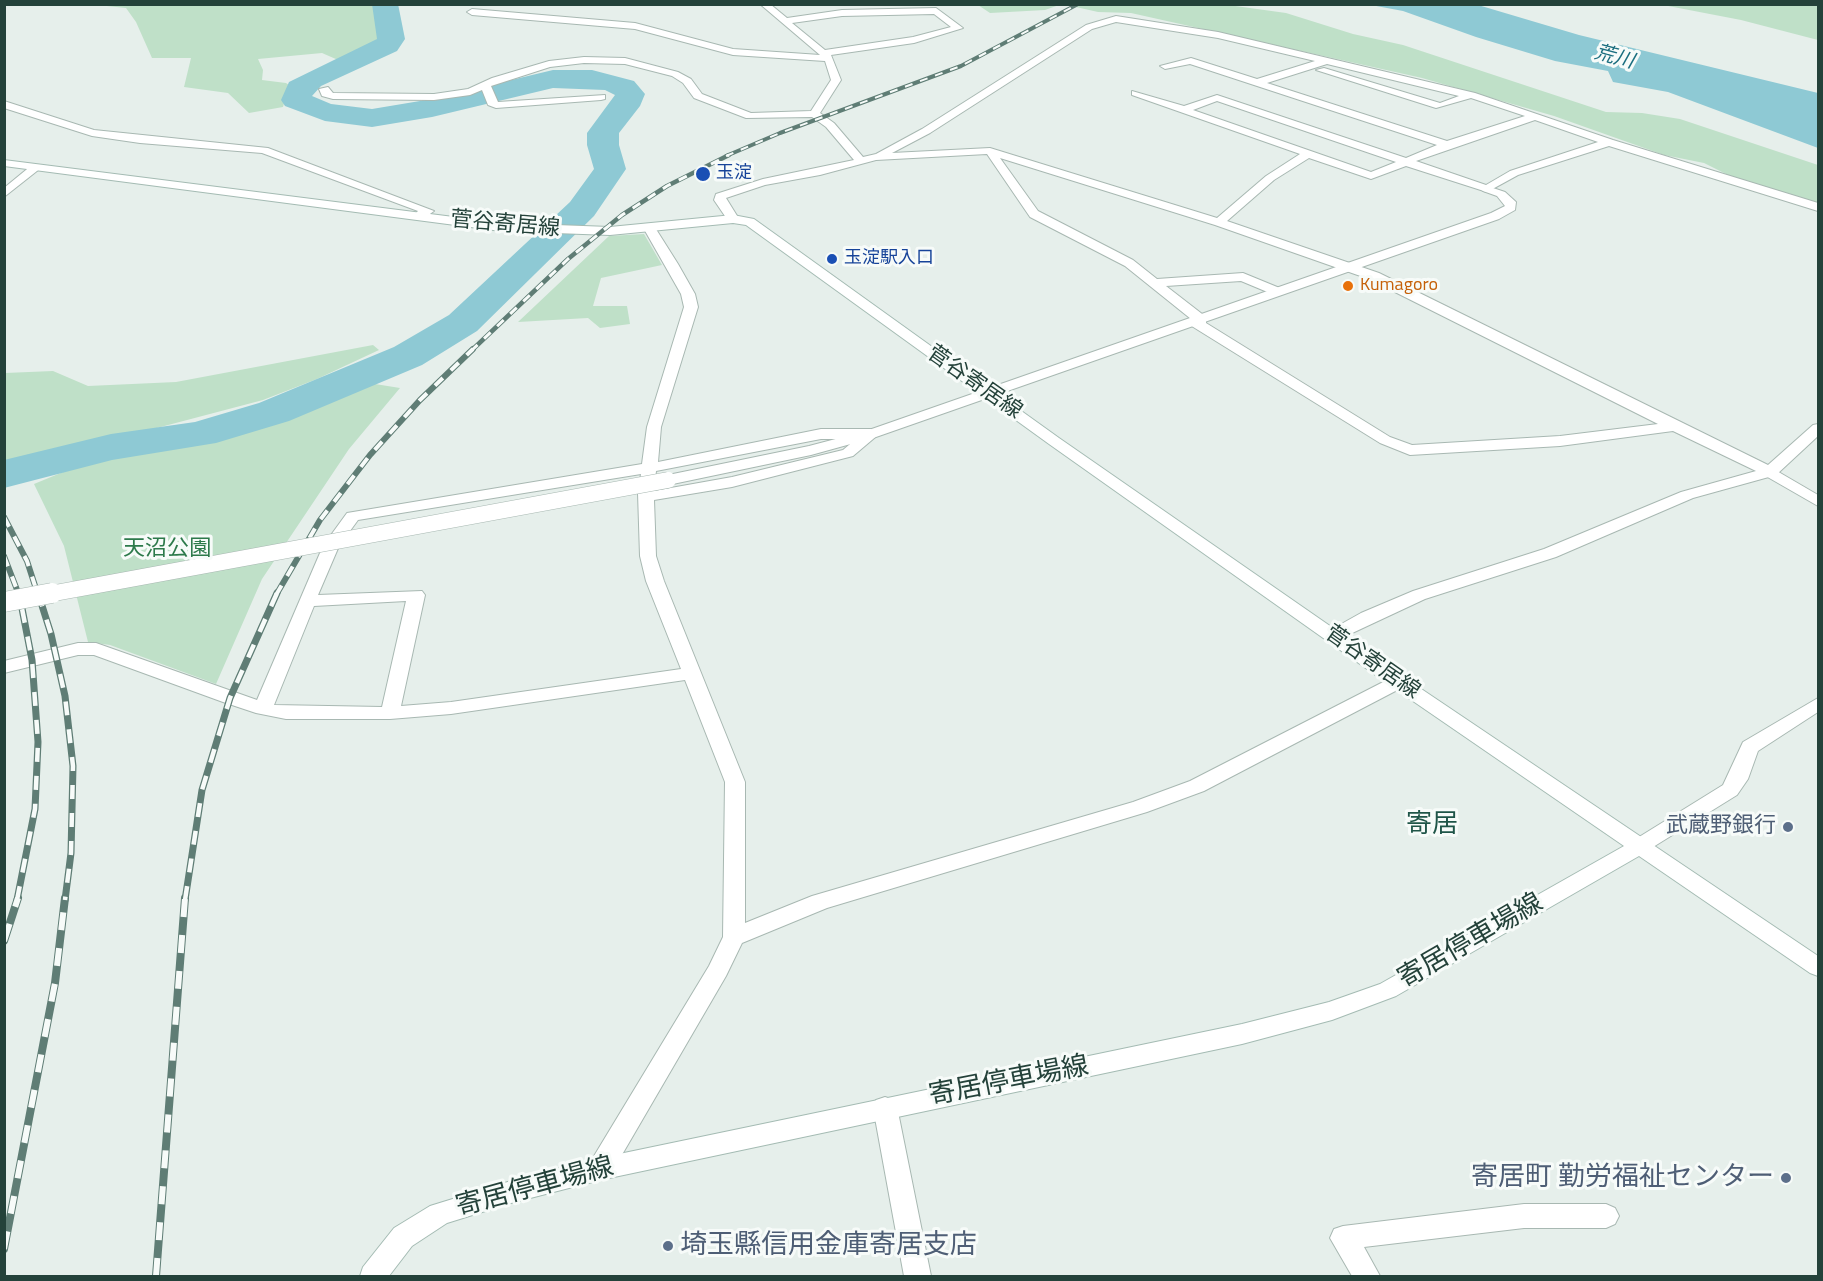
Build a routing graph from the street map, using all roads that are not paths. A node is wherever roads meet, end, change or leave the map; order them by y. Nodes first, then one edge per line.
1 (764, 4) edge
2 (472, 12) dead end
3 (786, 21) junction
4 (826, 55) junction
5 (1328, 60) junction
6 (1165, 66) dead end
7 (1309, 66) junction
8 (1256, 83) junction
9 (324, 89) dead end
10 (488, 91) junction
11 (1136, 93) dead end
12 (1471, 95) junction
13 (601, 97) dead end
14 (4, 104) edge
15 (1183, 110) junction
16 (814, 114) junction
17 (1537, 116) junction
18 (1609, 142) junction
19 (1447, 145) junction
20 (990, 151) junction
21 (1308, 154) junction
22 (876, 157) junction
23 (860, 160) junction
24 (1405, 162) junction
25 (4, 163) edge
26 (36, 167) junction
27 (1487, 189) junction
28 (4, 194) edge
29 (1818, 207) edge
30 (419, 216) junction
31 (733, 219) junction
32 (1219, 222) junction
33 (651, 229) junction
34 (1351, 267) junction
35 (1155, 283) junction
36 (1277, 292) junction
37 (1198, 321) junction
38 (989, 393) junction
39 (1674, 426) junction
40 (1818, 428) edge
41 (871, 434) junction
42 (649, 468) junction
43 (1770, 472) junction
44 (646, 498) junction
45 (1818, 501) edge
46 (308, 601) junction
47 (4, 602) edge
48 (1333, 636) junction
49 (4, 667) edge
50 (691, 673) junction
51 (1398, 682) junction
52 (1818, 704) edge
53 (264, 710) junction
54 (390, 713) junction
55 (1638, 847) junction
56 (734, 937) junction
57 (1818, 967) edge
58 (885, 1107) junction
59 (600, 1168) junction
60 (1606, 1216) dead end
61 (373, 1276) edge
62 (918, 1276) edge
63 (1367, 1276) edge

1 - 3 street
2 - 4 street
3 - 4 street
3 - 4 street
4 - 16 street
5 - 7 street
5 - 12 street
5 - 22 street
6 - 8 street
7 - 8 street
7 - 12 street
8 - 19 street
9 - 10 street
10 - 13 street
10 - 16 street
11 - 15 street
12 - 17 street
14 - 30 street
15 - 21 street
15 - 24 street
16 - 23 street
17 - 18 street
17 - 19 street
18 - 27 street
18 - 29 street
19 - 24 street
20 - 22 street
20 - 32 street
20 - 35 street
21 - 24 street
21 - 32 street
22 - 23 street
23 - 31 street
24 - 27 street
25 - 26 street, 菅谷寄居線
26 - 28 street
26 - 30 street, 菅谷寄居線
27 - 34 street
30 - 33 street, 菅谷寄居線
31 - 33 street, 菅谷寄居線
31 - 38 street, 菅谷寄居線
32 - 34 street
33 - 42 street
34 - 36 street
34 - 39 street
35 - 36 street
35 - 37 street
36 - 37 street
37 - 38 street
37 - 39 street
38 - 41 street
38 - 48 street, 菅谷寄居線
39 - 43 street
40 - 43 street
41 - 42 street
41 - 44 street
41 - 47 street, bridge
42 - 44 street
42 - 46 street
43 - 45 street
43 - 48 street
44 - 50 street
46 - 53 street
46 - 54 street
48 - 51 street, 菅谷寄居線
49 - 53 street
50 - 54 street
50 - 56 street
51 - 55 street, 菅谷寄居線
51 - 56 street
52 - 55 street, 寄居停車場線
53 - 54 street
55 - 57 street, 菅谷寄居線
55 - 58 street, 寄居停車場線
56 - 59 street
58 - 59 street, 寄居停車場線
58 - 62 street
59 - 61 street, 寄居停車場線
60 - 63 street

